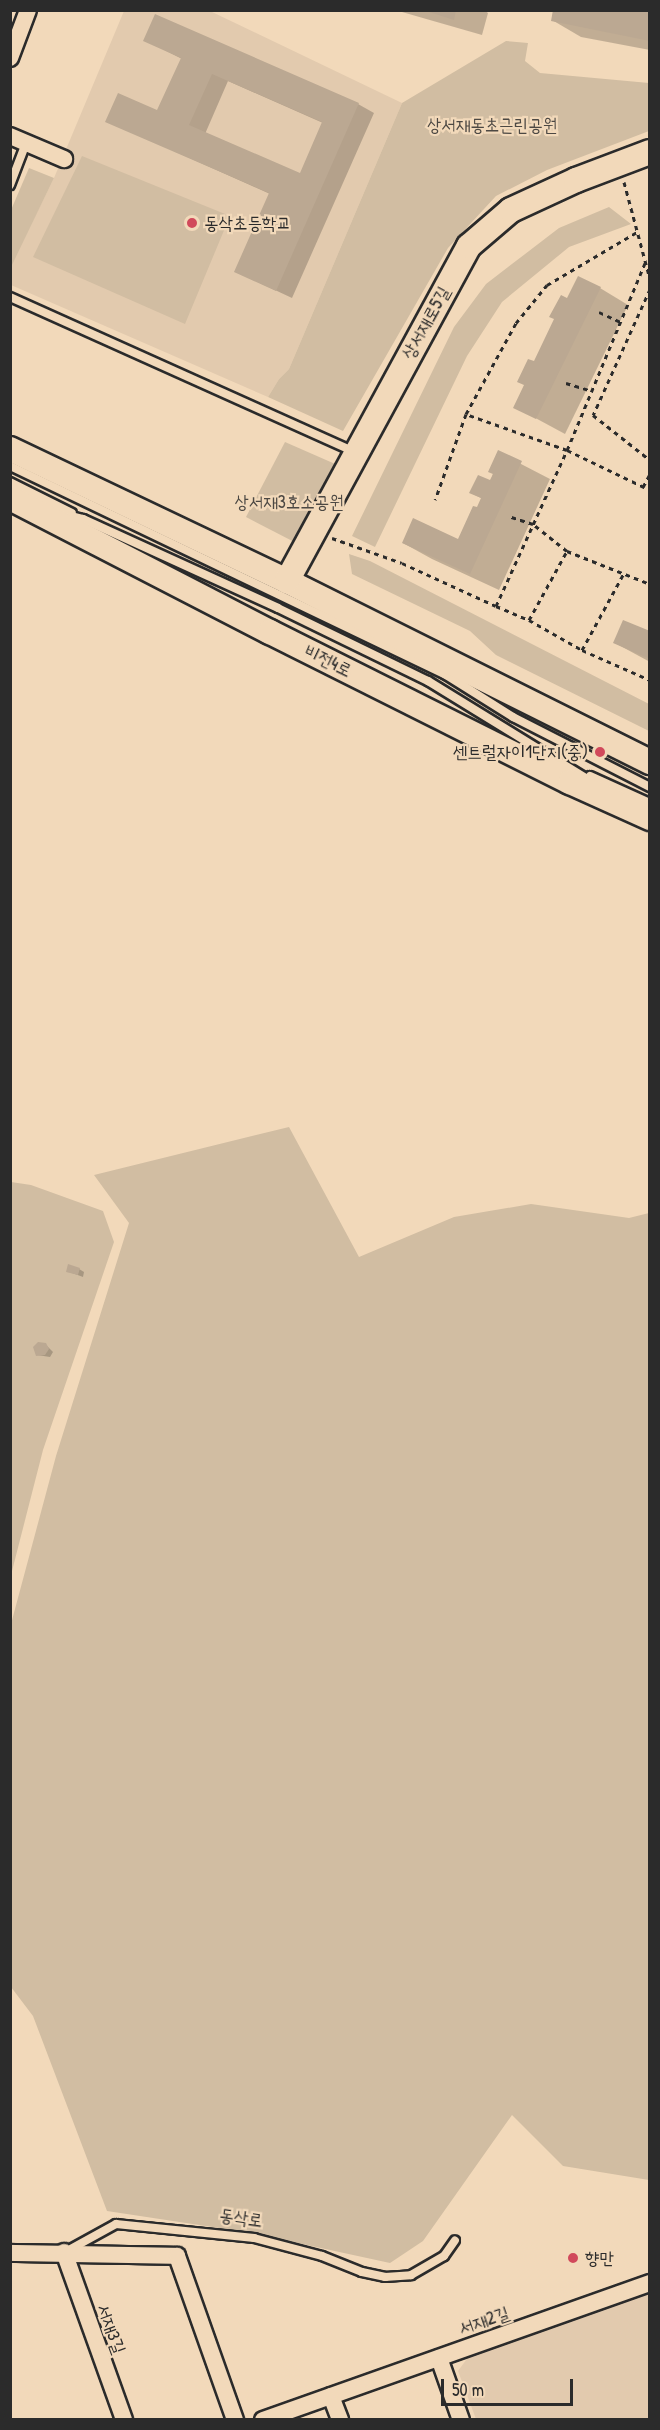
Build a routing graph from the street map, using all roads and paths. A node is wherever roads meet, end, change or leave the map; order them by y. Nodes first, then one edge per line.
1 (28, 10) edge
2 (10, 58) edge
3 (10, 135) edge
4 (26, 142) junction
5 (650, 152) edge
6 (64, 159) dead end
7 (619, 164) junction
8 (10, 185) edge
9 (637, 232) junction
10 (645, 263) junction
11 (650, 279) edge
12 (650, 289) edge
13 (10, 297) edge
14 (599, 312) dead end
15 (620, 322) junction
16 (566, 383) dead end
17 (592, 391) junction
18 (466, 414) junction
19 (10, 448) edge
20 (567, 450) junction
21 (356, 452) junction
22 (650, 460) edge
23 (10, 466) edge
24 (650, 474) edge
25 (10, 482) edge
26 (642, 487) junction
27 (650, 490) edge
28 (435, 500) dead end
29 (16, 501) edge
30 (508, 516) dead end
31 (83, 519) junction
32 (533, 525) junction
33 (314, 531) junction
34 (567, 551) junction
35 (624, 573) junction
36 (287, 581) junction
37 (650, 584) edge
38 (496, 606) junction
39 (529, 621) junction
40 (390, 633) junction
41 (582, 650) junction
42 (446, 675) junction
43 (650, 680) edge
44 (650, 762) edge
45 (581, 773) junction
46 (650, 788) edge
47 (650, 803) edge
48 (622, 804) junction
49 (650, 818) edge
50 (455, 2240) dead end
51 (64, 2252) junction
52 (10, 2253) edge
53 (650, 2283) edge
54 (439, 2358) junction
55 (331, 2396) junction
56 (124, 2420) edge
57 (235, 2420) edge
58 (263, 2420) edge
59 (340, 2420) edge
60 (460, 2420) edge

1 - 2 street
3 - 4 street
4 - 6 street
4 - 8 lane
5 - 7 main road, 상서재로5길
7 - 9 path
7 - 21 main road, 상서재로5길
9 - 10 path
9 - 18 path
10 - 11 path
10 - 15 path
12 - 22 path
13 - 21 lane
14 - 15 path
15 - 17 path
16 - 17 path
17 - 20 path
18 - 20 path
18 - 28 path
19 - 36 main road
20 - 26 path
20 - 32 path
21 - 33 main road, 상서재로5길
23 - 42 lane
24 - 26 path
25 - 31 lane
26 - 27 path
29 - 31 lane
29 - 48 main road, 비전4로
30 - 32 path
31 - 45 lane
32 - 34 path
32 - 38 path
33 - 36 main road, 상서재로5길
33 - 38 path
34 - 35 path
34 - 39 path
35 - 37 path
35 - 41 path
36 - 40 main road
38 - 39 path
39 - 41 path
40 - 42 lane
40 - 44 main road
41 - 43 path
42 - 46 lane
45 - 47 lane
45 - 48 lane
48 - 49 main road, 비전4로
50 - 51 lane, 동삭로
51 - 52 street, 동삭로
51 - 56 street, 서재3길
51 - 57 street
53 - 54 street, 서재2길
54 - 55 street, 서재2길
54 - 60 street
55 - 58 street, 서재2길
55 - 59 street

